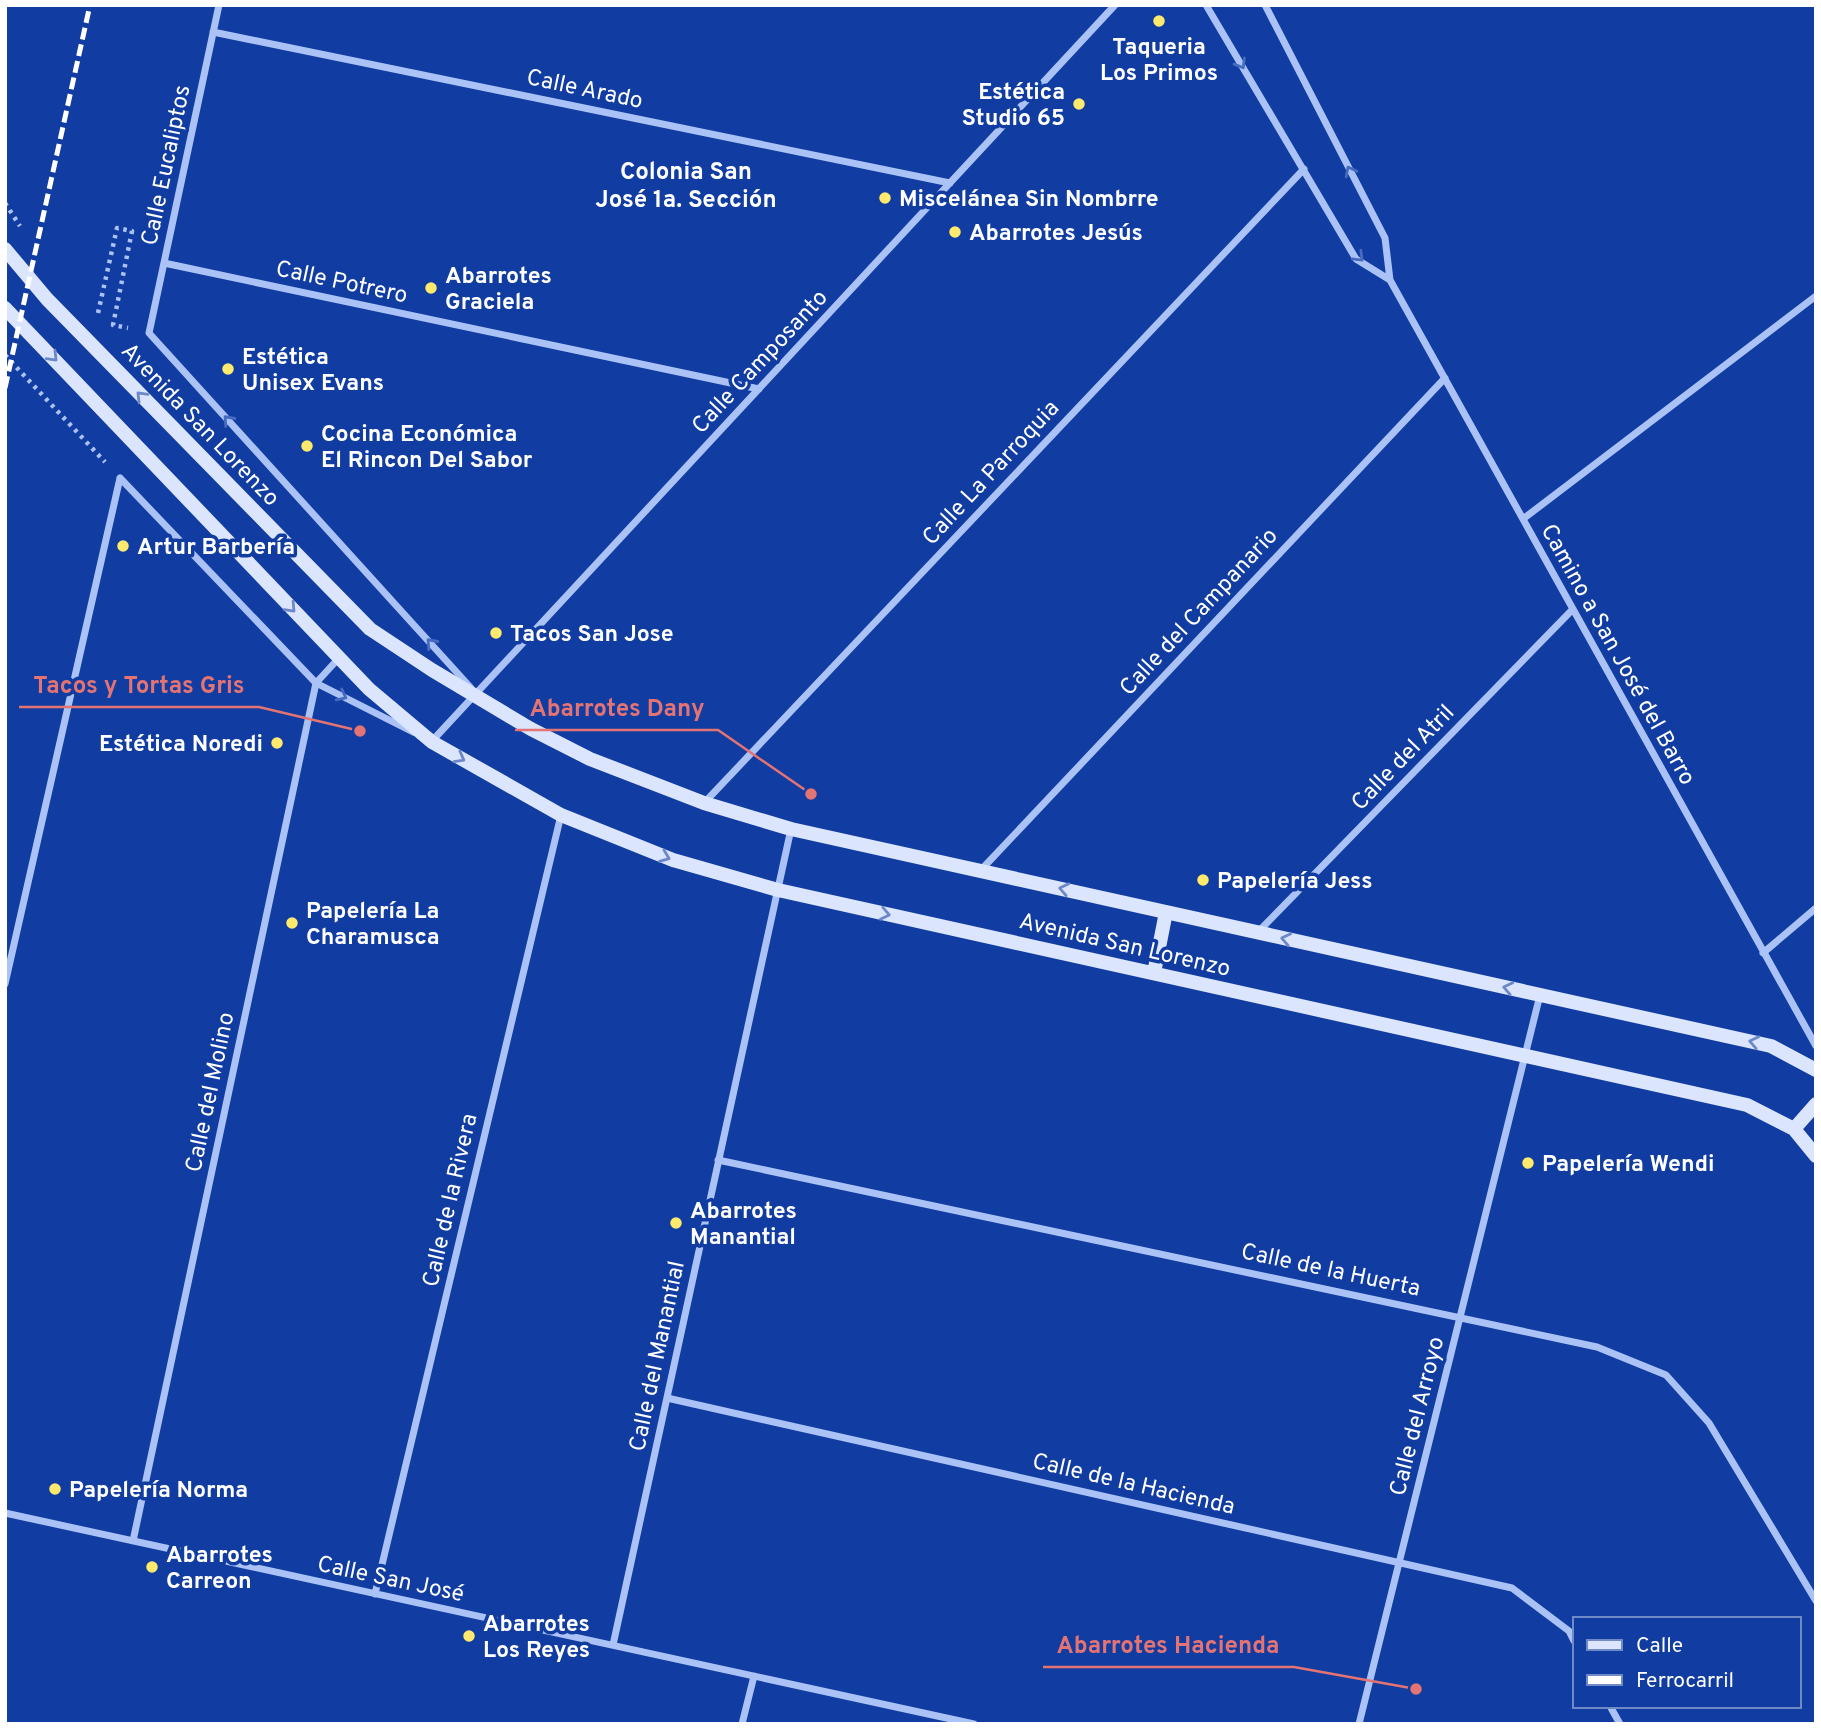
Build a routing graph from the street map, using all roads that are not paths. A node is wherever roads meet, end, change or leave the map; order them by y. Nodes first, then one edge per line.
1 (219, 5) edge
2 (1115, 5) edge
3 (1206, 5) edge
4 (1265, 5) edge
5 (213, 32) junction
6 (1304, 169) junction
7 (950, 183) junction
8 (5, 249) edge
9 (164, 263) junction
10 (1390, 280) junction
11 (1816, 296) edge
12 (5, 308) edge
13 (149, 333) joint
14 (1445, 378) junction
15 (759, 389) junction
16 (1523, 519) junction
17 (1573, 609) junction
18 (338, 659) junction
19 (316, 683) junction
20 (477, 694) junction
21 (432, 742) junction
22 (704, 803) junction
23 (561, 815) junction
24 (791, 829) junction
25 (980, 871) junction
26 (778, 890) junction
27 (1816, 908) edge
28 (1166, 912) junction
29 (1258, 932) junction
30 (1763, 953) junction
31 (1154, 974) junction
32 (5, 984) edge
33 (1540, 995) junction
34 (1816, 1046) edge
35 (1526, 1056) junction
36 (1816, 1070) edge
37 (1816, 1104) edge
38 (1794, 1129) junction
39 (1816, 1156) edge
40 (718, 1160) junction
41 (1460, 1315) junction
42 (667, 1398) junction
43 (5, 1513) edge
44 (133, 1541) junction
45 (1399, 1562) junction
46 (375, 1594) junction
47 (1816, 1601) edge
48 (1573, 1639) edge
49 (613, 1645) junction
50 (754, 1676) junction
51 (1611, 1708) edge
52 (743, 1724) edge
53 (974, 1724) edge
54 (1359, 1724) edge
55 (1620, 1724) edge

1 - 5 street, Calle Eucaliptos
2 - 7 street, Calle Camposanto
3 -> 6 street, Camino a San José del Barro
10 -> 4 street, Camino a San José del Barro
5 - 7 street, Calle Arado
5 - 9 street, Calle Eucaliptos
6 -> 10 street, Camino a San José del Barro
6 - 22 street, Calle La Parroquia
7 - 15 street, Calle Camposanto
20 -> 8 street, Avenida San Lorenzo
9 - 13 street, Calle Eucaliptos
9 - 15 street, Calle Potrero
10 - 14 street, Camino a San José del Barro
11 - 16 street
12 -> 18 street, Avenida San Lorenzo
20 -> 13 street, Avenida San Lorenzo
14 - 16 street, Camino a San José del Barro
14 - 25 street, Calle del Campanario
15 - 20 street, Calle Camposanto
16 - 17 street, Camino a San José del Barro
17 - 29 street, Calle del Atril
17 - 30 street, Camino a San José del Barro
18 - 19 street
18 - 21 street, Avenida San Lorenzo
19 -> 21 street, Avenida San Lorenzo
19 - 32 street, Avenida San Lorenzo
19 - 44 street, Calle del Molino
20 - 21 street, Calle Camposanto
20 - 22 street, Avenida San Lorenzo
21 -> 23 street, Avenida San Lorenzo
22 - 24 street, Avenida San Lorenzo
23 -> 26 street, Avenida San Lorenzo
23 - 46 street, Calle de la Rivera
24 - 25 street, Avenida San Lorenzo
24 - 26 street, Calle del Manantial
28 -> 25 street, Avenida San Lorenzo
26 -> 31 street, Avenida San Lorenzo
26 - 40 street, Calle del Manantial
27 - 30 street
28 - 29 street, Avenida San Lorenzo
28 - 31 street
33 -> 29 street, Avenida San Lorenzo
30 - 34 street, Camino a San José del Barro
31 - 35 street, Avenida San Lorenzo
33 - 35 street, Calle del Arroyo
36 -> 33 street, Avenida San Lorenzo
35 - 38 street, Avenida San Lorenzo
35 - 41 street, Calle del Arroyo
37 - 38 street
38 - 39 street, Avenida San Lorenzo
40 - 41 street, Calle de la Huerta
40 - 42 street, Calle del Manantial
41 - 45 street, Calle del Arroyo
41 - 47 street, Calle de la Huerta
42 - 45 street, Calle de la Hacienda
42 - 49 street, Calle del Manantial
43 - 44 street, Calle San José
44 - 46 street, Calle San José
45 - 48 street, Calle de la Hacienda
45 - 54 street, Calle del Arroyo
46 - 49 street, Calle San José
49 - 50 street, Calle San José
50 - 52 street
50 - 53 street, Calle San José
51 - 55 street

